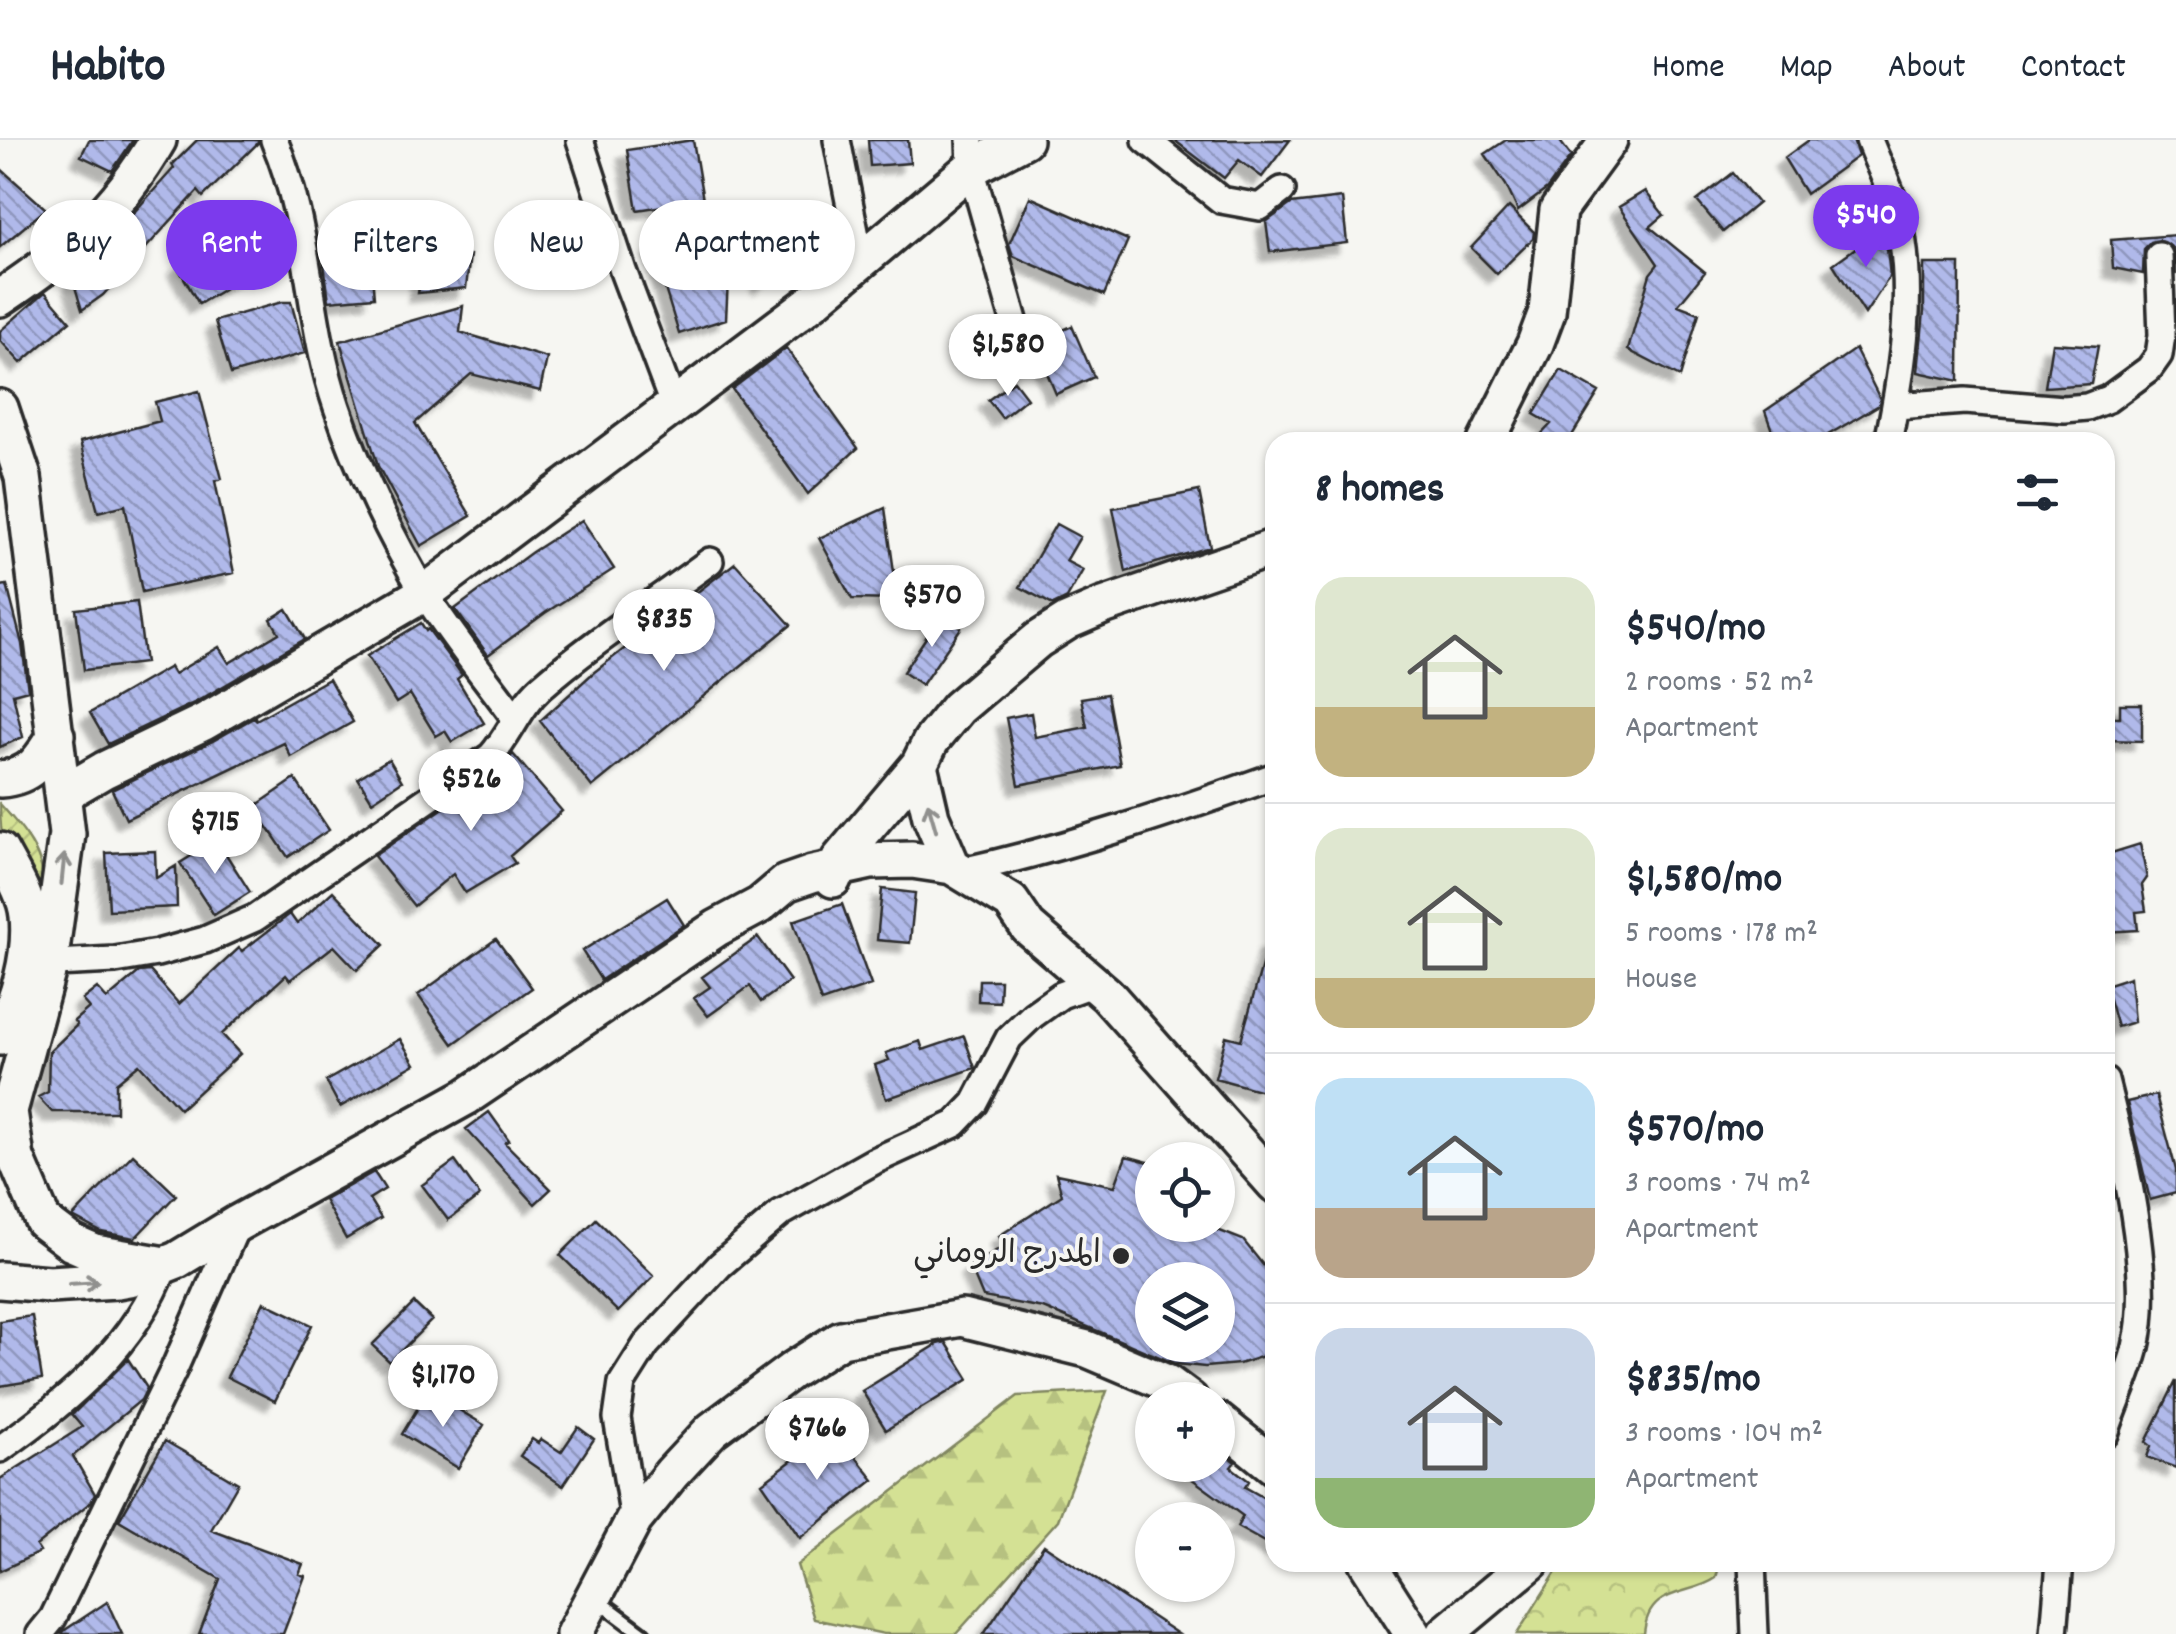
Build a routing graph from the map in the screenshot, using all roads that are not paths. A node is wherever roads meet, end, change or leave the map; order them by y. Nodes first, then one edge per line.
1 (158, 140) edge
2 (274, 140) edge
3 (580, 140) edge
4 (837, 140) edge
5 (1146, 140) edge
6 (1609, 140) edge
7 (1869, 140) edge
8 (1014, 142) edge
9 (970, 154) edge
10 (1282, 190) dead end
11 (2159, 256) dead end
12 (861, 262) junction
13 (0, 298) edge
14 (1019, 338) dead end
15 (673, 404) junction
16 (1896, 406) junction
17 (0, 408) edge
18 (1491, 432) edge
19 (1890, 432) edge
20 (1265, 551) edge
21 (710, 561) dead end
22 (425, 593) junction
23 (515, 718) junction
24 (56, 735) junction
25 (925, 753) junction
26 (0, 778) edge
27 (1265, 780) edge
28 (63, 794) junction
29 (0, 851) edge
30 (1032, 856) junction
31 (957, 869) junction
32 (823, 882) junction
33 (1014, 916) junction
34 (38, 964) junction
35 (1094, 983) junction
36 (0, 1037) edge
37 (5, 1104) edge
38 (2115, 1128) edge
39 (1265, 1173) edge
40 (238, 1223) junction
41 (54, 1229) junction
42 (164, 1265) junction
43 (1, 1280) edge
44 (1165, 1382) edge
45 (2115, 1406) edge
46 (1235, 1435) edge
47 (0, 1449) edge
48 (1265, 1459) edge
49 (634, 1520) junction
50 (1373, 1572) edge
51 (1519, 1572) edge
52 (1752, 1572) edge
53 (2059, 1572) edge
54 (594, 1596) junction
55 (40, 1634) edge
56 (574, 1634) edge
57 (643, 1634) edge
58 (1414, 1634) edge
59 (1445, 1634) edge
60 (1755, 1634) edge
61 (2054, 1634) edge

1 - 13 main road
2 - 22 street
3 - 15 street
4 - 12 street
5 - 10 street
6 - 18 main road
7 - 16 street
8 - 9 main road
9 - 12 main road
9 - 14 street
11 - 16 street
12 - 15 main road
15 - 22 main road
16 - 19 street
17 - 24 main road
20 - 25 main road
21 - 23 street
22 - 23 street
22 - 28 main road
23 - 34 street
24 - 26 main road
24 - 28 main road
31 -> 25 main road
25 - 32 main road
27 - 30 street
34 -> 28 main road
29 - 34 main road
30 - 31 street
30 - 33 street
31 - 32 main road
31 - 33 main road
32 - 33 main road
32 - 40 main road
33 - 35 main road
34 - 36 main road
34 - 37 main road
35 - 39 main road
35 - 49 street
37 - 41 main road
38 - 45 street
40 - 42 main road
40 - 55 street
41 - 42 main road
41 - 43 main road
43 -> 42 main road
42 - 47 street
44 - 49 main road
46 - 48 main road
49 - 54 main road
50 - 58 main road
51 - 59 main road
52 - 60 street
53 - 61 street
54 - 56 main road
54 - 57 lane

